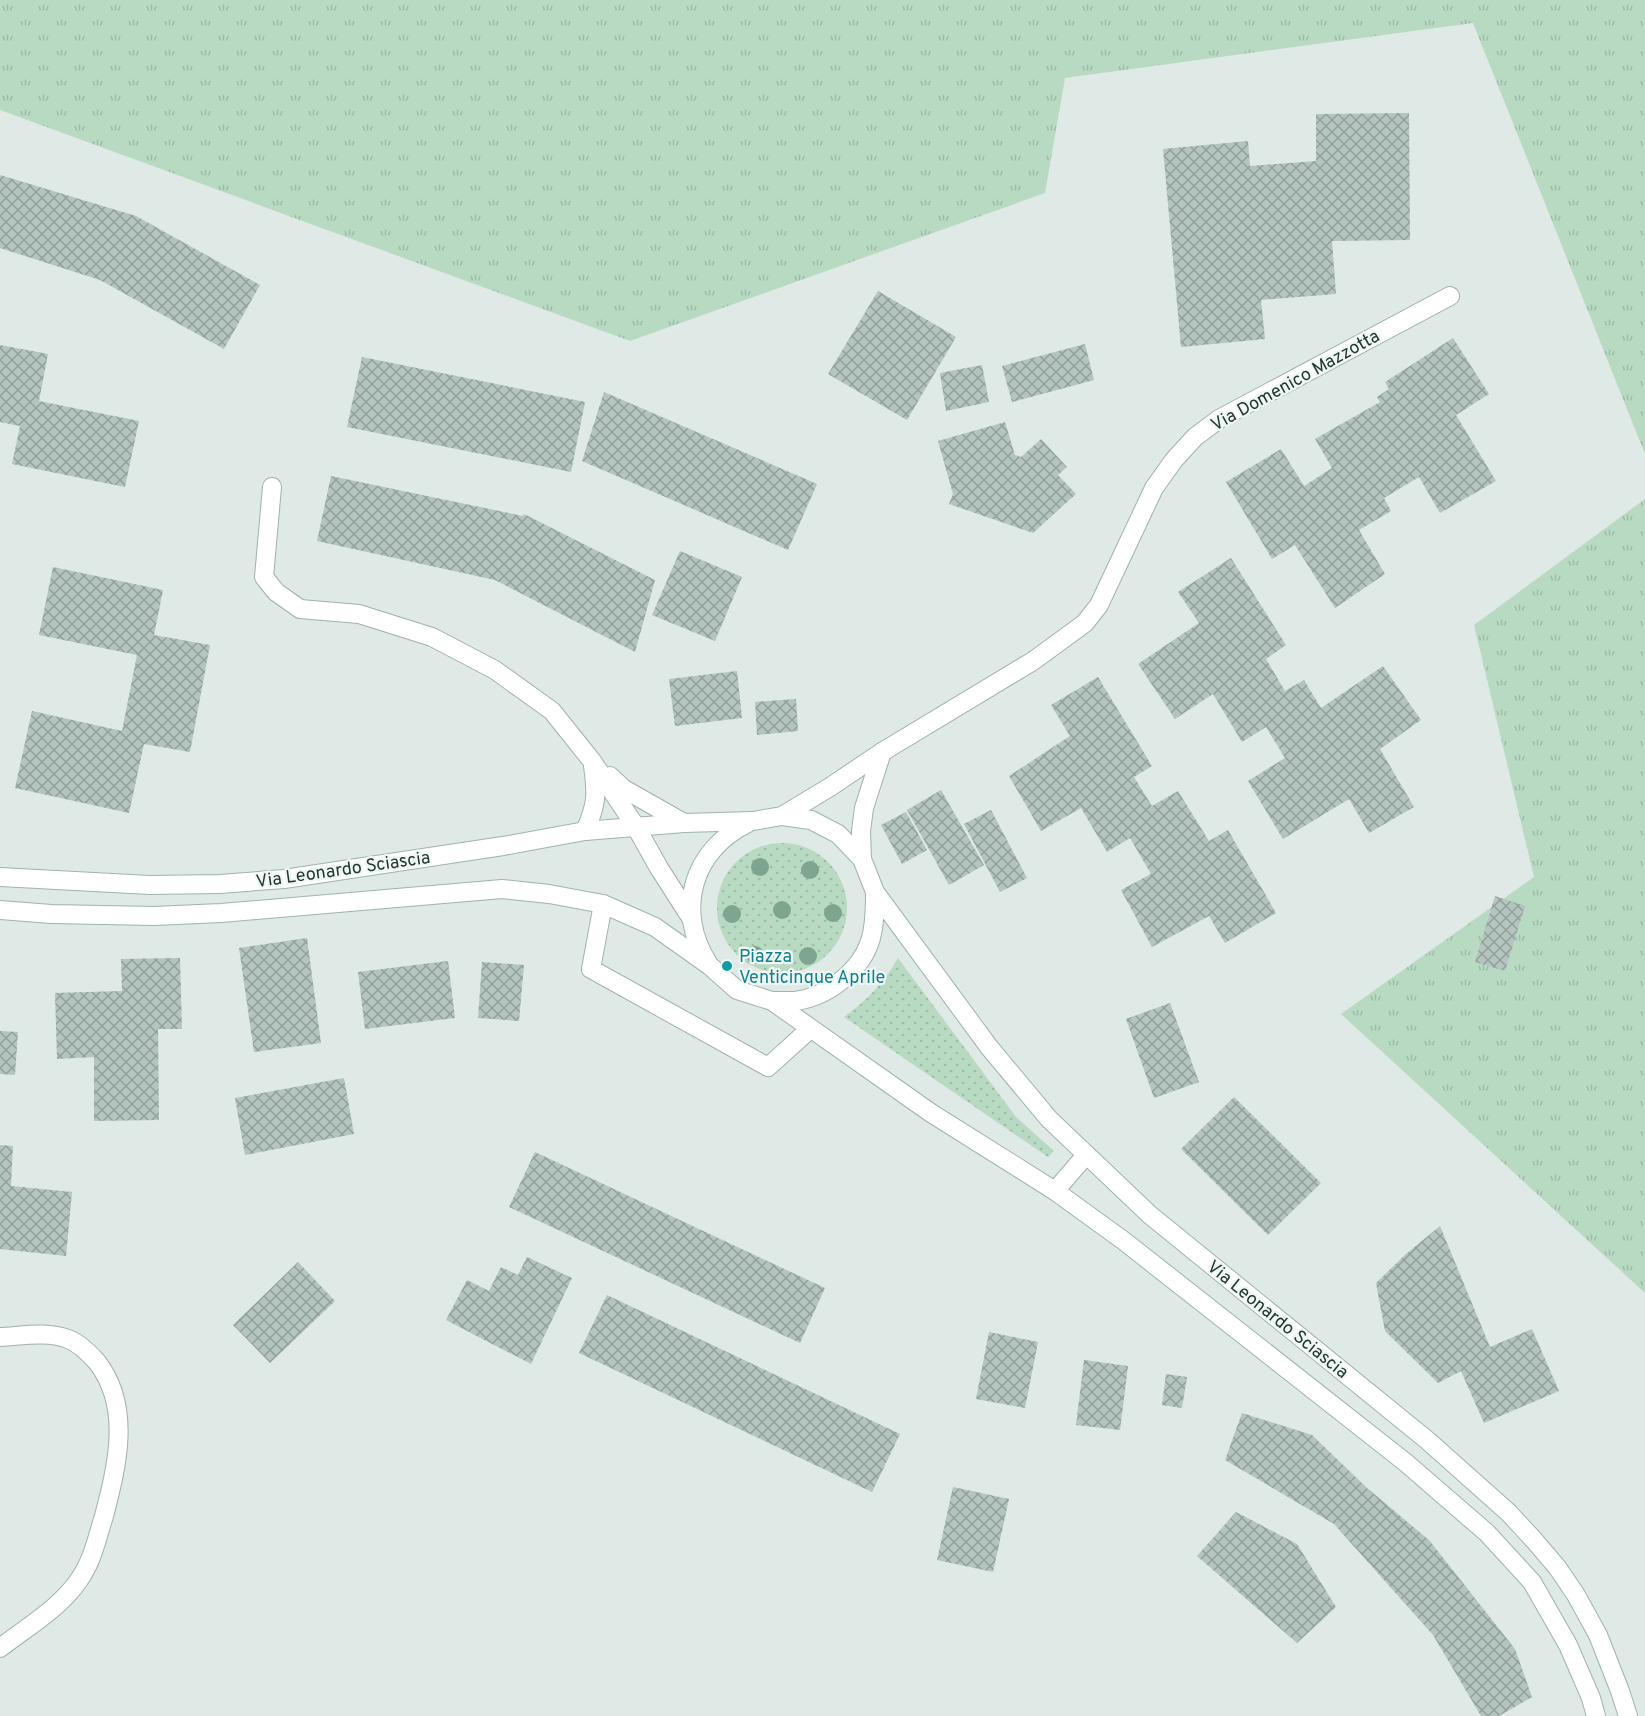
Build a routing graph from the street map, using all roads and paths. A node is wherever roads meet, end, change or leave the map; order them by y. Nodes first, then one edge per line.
1 (1450, 296) dead end
2 (272, 487) dead end
3 (882, 752) junction
4 (592, 761) junction
5 (782, 816) junction
6 (753, 821) junction
7 (684, 823) junction
8 (636, 827) junction
9 (585, 831) junction
10 (862, 859) junction
11 (0, 877) edge
12 (875, 892) junction
13 (597, 903) junction
14 (0, 910) edge
15 (691, 918) junction
16 (710, 966) junction
17 (772, 1001) junction
18 (810, 1029) junction
19 (1086, 1155) junction
20 (1055, 1191) junction
21 (0, 1337) edge
22 (0, 1648) edge
23 (1596, 1716) edge
24 (1628, 1716) edge

1 - 3 street, Via Domenico Mazzotta
2 - 4 street
3 - 5 street, Via Domenico Mazzotta
3 - 10 street
4 - 7 street
4 - 8 street
4 - 9 street
5 - 6 street
5 - 10 street
6 - 7 street, Via Leonardo Sciascia
6 - 15 street
7 - 8 street, Via Leonardo Sciascia
8 - 9 street, Via Leonardo Sciascia
8 - 15 street
9 - 11 street, Via Leonardo Sciascia
10 - 12 street
12 - 17 street
12 - 19 street, Via Leonardo Sciascia
13 - 14 street, Via Leonardo Sciascia
13 - 16 street, Via Leonardo Sciascia
13 - 18 street
15 - 16 street
16 - 17 street
17 - 18 street, Via Leonardo Sciascia
18 - 20 street, Via Leonardo Sciascia
19 - 20 street
19 - 24 street, Via Leonardo Sciascia
20 - 23 street, Via Leonardo Sciascia
21 - 22 street

